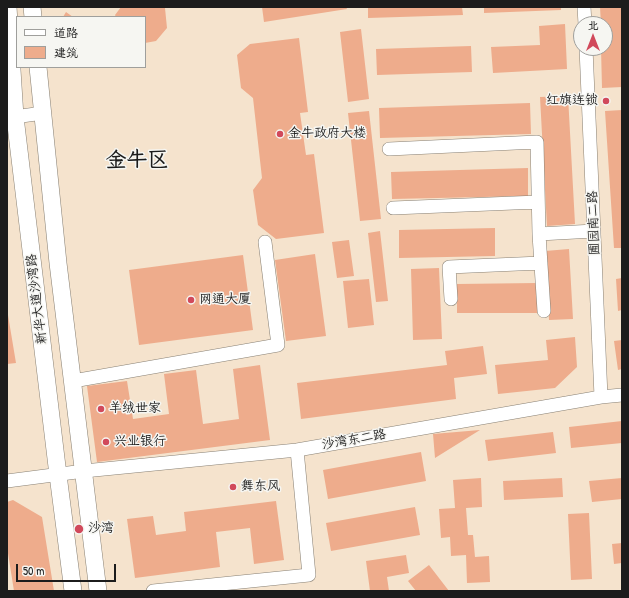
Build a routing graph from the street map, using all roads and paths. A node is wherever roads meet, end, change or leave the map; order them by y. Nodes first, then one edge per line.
1 (8, 7) edge
2 (586, 56) edge
3 (38, 68) edge
4 (43, 113) junction
5 (11, 117) edge
6 (389, 148) dead end
7 (538, 202) junction
8 (393, 208) dead end
9 (594, 231) junction
10 (539, 234) junction
11 (265, 242) dead end
12 (541, 263) junction
13 (451, 299) dead end
14 (544, 311) dead end
15 (73, 381) junction
16 (622, 395) edge
17 (601, 397) junction
18 (297, 450) junction
19 (84, 471) junction
20 (58, 475) junction
21 (7, 481) edge
22 (73, 591) edge
23 (98, 591) edge
24 (153, 591) edge

1 - 5 main road, 新华大道沙湾路
2 - 9 street, 圃园南二路
3 - 4 main road, 新华大道沙湾路
4 - 5 street
4 - 15 main road, 新华大道沙湾路
5 - 20 main road, 新华大道沙湾路
6 - 7 street
7 - 8 street
7 - 10 street
9 - 10 street
9 - 17 street, 圃园南二路
10 - 12 street
11 - 15 street
12 - 13 street
12 - 14 street
15 - 19 main road, 新华大道沙湾路
16 - 17 street, 沙湾东二路
17 - 18 street, 沙湾东二路
18 - 19 street, 沙湾东二路
18 - 24 street
19 - 20 street, 沙湾东二路
19 - 23 main road, 新华大道沙湾路
20 - 21 street, 沙湾东二路
20 - 22 main road, 新华大道沙湾路

